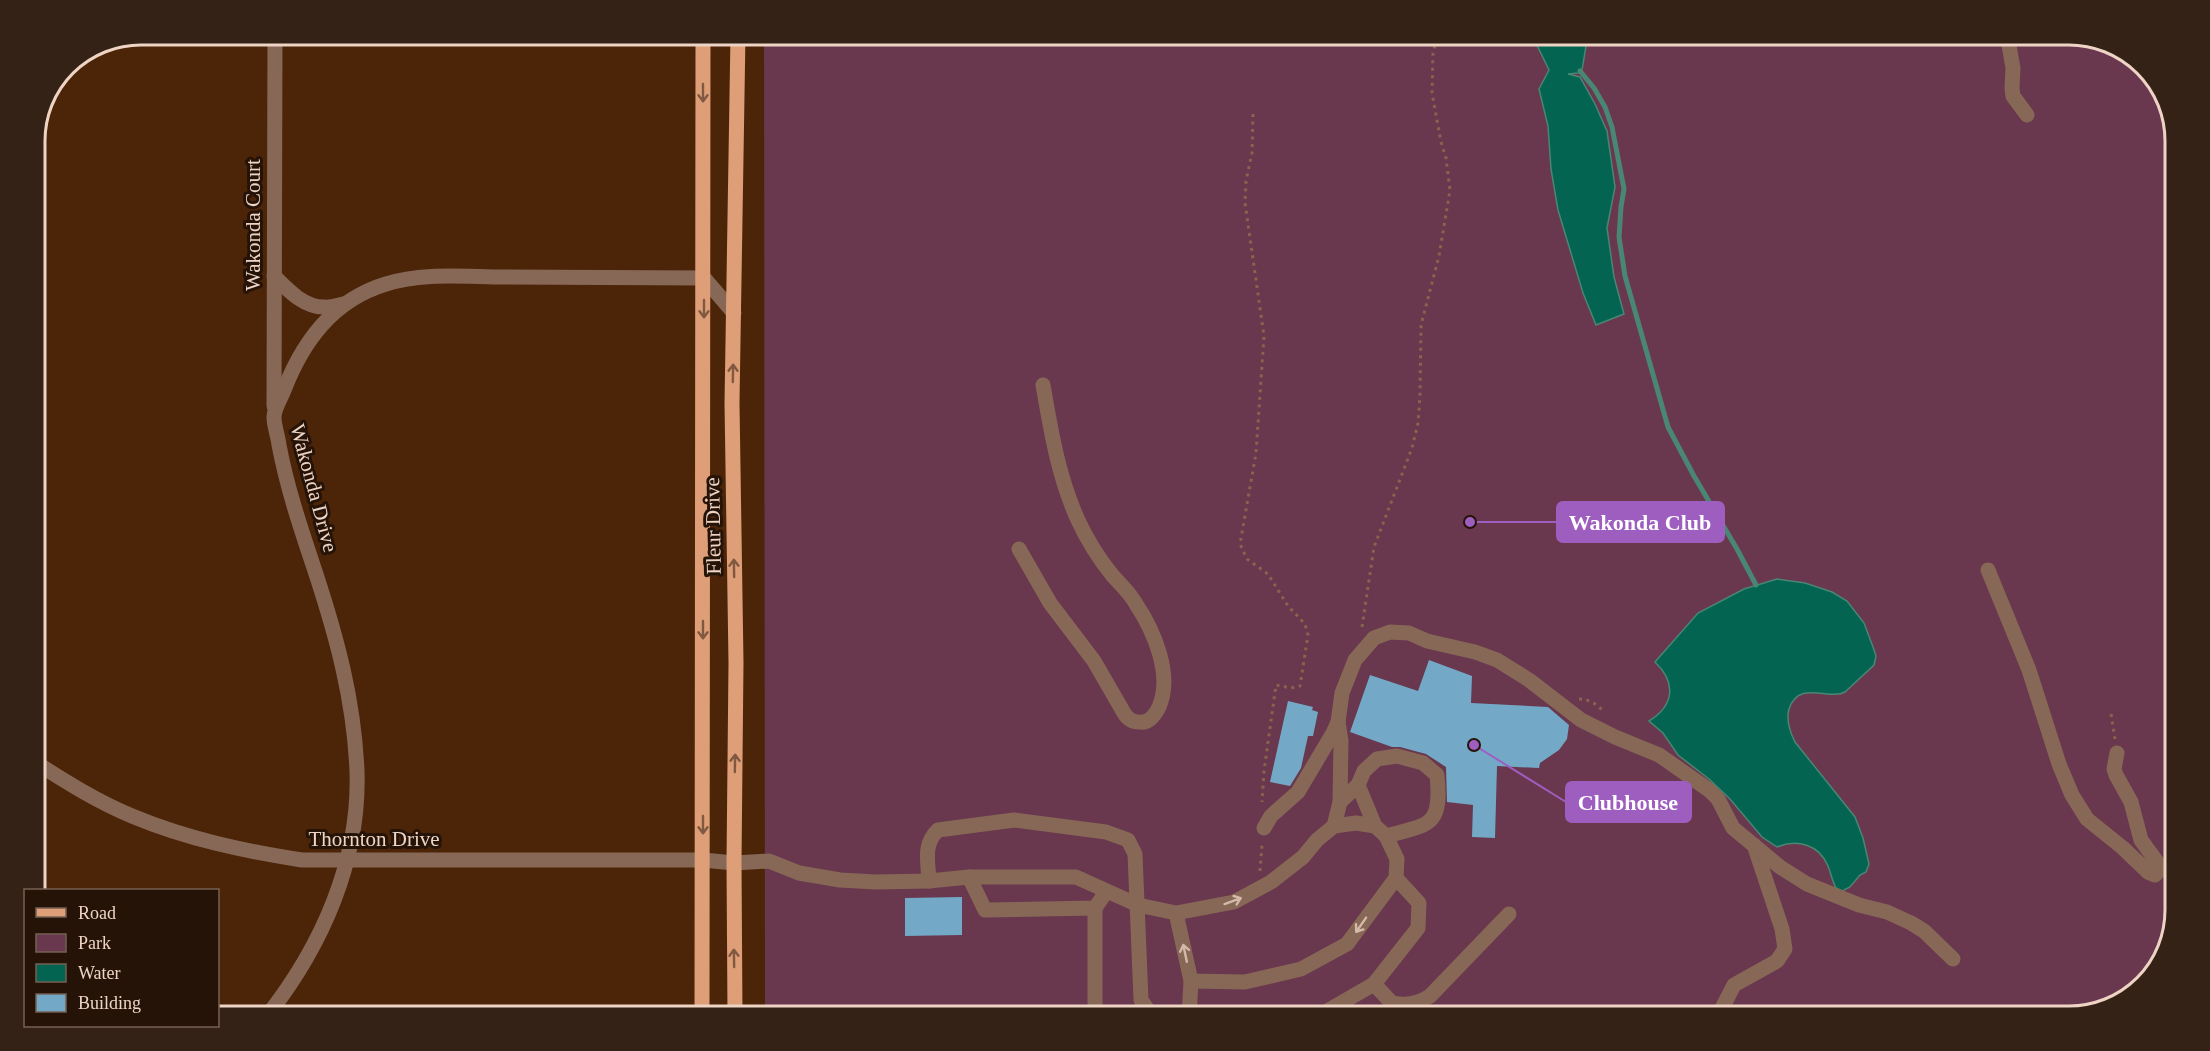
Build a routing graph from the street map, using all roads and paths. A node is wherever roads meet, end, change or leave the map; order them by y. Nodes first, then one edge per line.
1 (274, 45) edge
2 (703, 45) edge
3 (738, 45) edge
4 (1435, 45) edge
5 (2009, 45) edge
6 (1253, 114) dead end
7 (2027, 115) dead end
8 (274, 276) junction
9 (704, 278) junction
10 (346, 303) junction
11 (734, 313) junction
12 (1043, 385) dead end
13 (274, 416) junction
14 (1019, 549) dead end
15 (1988, 570) dead end
16 (1358, 657) junction
17 (2111, 714) dead end
18 (1338, 722) junction
19 (2117, 753) joint
20 (45, 769) edge
21 (1358, 785) junction
22 (1340, 802) junction
23 (1334, 826) junction
24 (1264, 828) junction
25 (1380, 831) junction
26 (1754, 845) junction
27 (703, 860) junction
28 (348, 861) junction
29 (734, 863) junction
30 (969, 877) junction
31 (1396, 878) junction
32 (929, 881) junction
33 (1259, 888) junction
34 (1106, 892) junction
35 (1138, 905) junction
36 (1095, 908) junction
37 (1176, 913) junction
38 (1509, 914) dead end
39 (1953, 959) dead end
40 (1191, 981) junction
41 (1374, 984) junction
42 (1393, 1003) junction
43 (275, 1006) edge
44 (702, 1006) edge
45 (735, 1006) edge
46 (1095, 1006) edge
47 (1145, 1006) edge
48 (1190, 1006) edge
49 (1336, 1006) edge
50 (1395, 1006) edge
51 (1724, 1006) edge

1 - 8 street, Wakonda Court
2 -> 9 main road, Fleur Drive
3 - 11 main road, Fleur Drive
4 - 16 path
5 - 7 street
6 - 24 path
8 - 10 street
8 - 13 street, Wakonda Court
9 - 10 street, Wakonda Drive
9 - 11 street
9 -> 27 main road, Fleur Drive
10 - 13 street, Wakonda Drive
29 -> 11 main road, Fleur Drive
12 - 14 street
13 - 28 street, Wakonda Drive
15 - 19 street
16 - 18 street
16 - 26 street
17 - 19 path
18 - 22 street
18 - 24 street
20 - 28 street, Thornton Drive
21 - 22 street
21 - 25 street
21 - 25 street
22 - 23 street
23 - 25 street
23 - 33 street
24 - 33 path
25 - 31 street
26 - 39 street
26 - 51 street
27 - 28 street, Thornton Drive
27 - 29 street, Thornton Drive
27 - 44 main road, Fleur Drive
28 - 43 street, Wakonda Drive
29 - 32 street, Thornton Drive
45 -> 29 main road, Fleur Drive
30 - 32 street, Thornton Drive
30 - 34 street, Thornton Drive
30 - 36 street
31 -> 40 street
31 - 41 street
32 - 35 street
37 -> 33 street
34 - 35 street, Thornton Drive
34 - 36 street
35 - 37 street, Thornton Drive
35 - 47 street
36 - 46 street
40 -> 37 street
38 - 42 street
40 - 48 street
41 - 42 street
41 - 49 street
42 - 50 street

